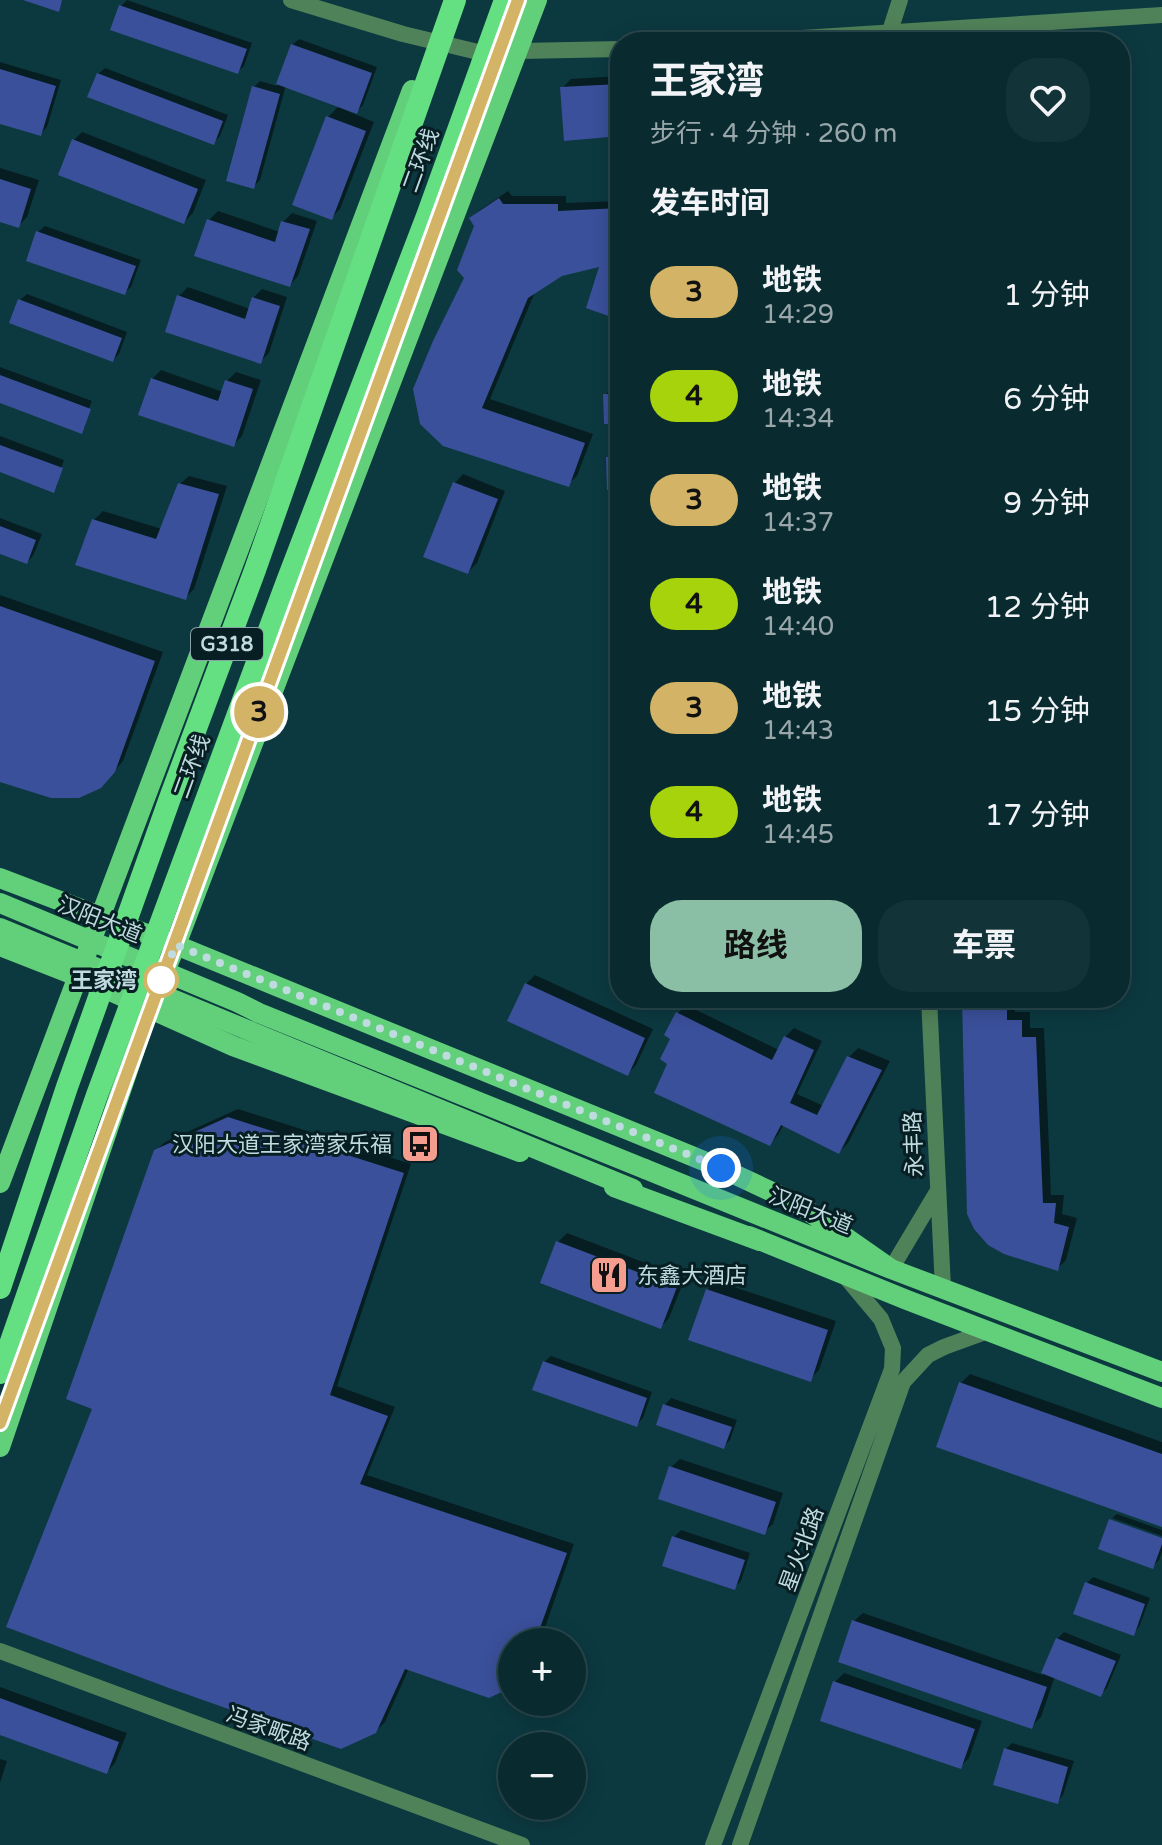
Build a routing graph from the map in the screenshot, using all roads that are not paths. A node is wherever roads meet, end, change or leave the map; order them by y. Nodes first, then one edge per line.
1 (291, 0) edge
2 (445, 0) edge
3 (455, 0) edge
4 (505, 0) edge
5 (537, 0) edge
6 (900, 0) edge
7 (1162, 15) edge
8 (891, 32) edge
9 (960, 32) edge
10 (431, 40) junction
11 (610, 49) edge
12 (518, 51) junction
13 (0, 878) edge
14 (0, 903) edge
15 (101, 917) junction
16 (0, 928) edge
17 (176, 945) junction
18 (0, 946) edge
19 (79, 977) junction
20 (149, 1008) junction
21 (929, 1008) edge
22 (0, 1183) edge
23 (937, 1192) junction
24 (760, 1241) junction
25 (891, 1269) junction
26 (845, 1276) junction
27 (0, 1288) edge
28 (943, 1288) junction
29 (988, 1331) junction
30 (1162, 1372) edge
31 (0, 1373) edge
32 (1162, 1398) edge
33 (0, 1447) edge
34 (0, 1651) edge
35 (522, 1845) edge
36 (713, 1845) edge
37 (740, 1845) edge

1 - 10 street
2 - 10 main road
3 - 27 highway, 二环线 / G318, bridge
4 - 31 highway, 二环线 / G318, bridge
5 - 12 main road
6 - 8 street
7 - 9 street
10 - 12 street
10 - 15 main road
11 - 12 street
12 - 17 main road
13 - 15 main road
14 - 25 main road, 汉阳大道, bridge
15 - 17 main road
15 - 19 main road
16 - 24 main road, 汉阳大道, bridge
17 - 20 main road
17 - 25 main road
18 - 19 main road, 汉阳大道
19 - 20 main road, 汉阳大道
19 - 22 main road
20 - 24 main road, 汉阳大道
20 - 33 main road
21 - 23 street, 永丰路
23 - 25 street
23 - 28 street, 永丰路
24 - 26 main road, 汉阳大道
25 - 28 main road, 汉阳大道
26 - 29 main road, 汉阳大道
26 - 36 street, 星火北路
28 - 30 main road, 汉阳大道
29 - 32 main road, 汉阳大道
29 - 37 street, 星火北路
34 - 35 street, 冯家畈路

